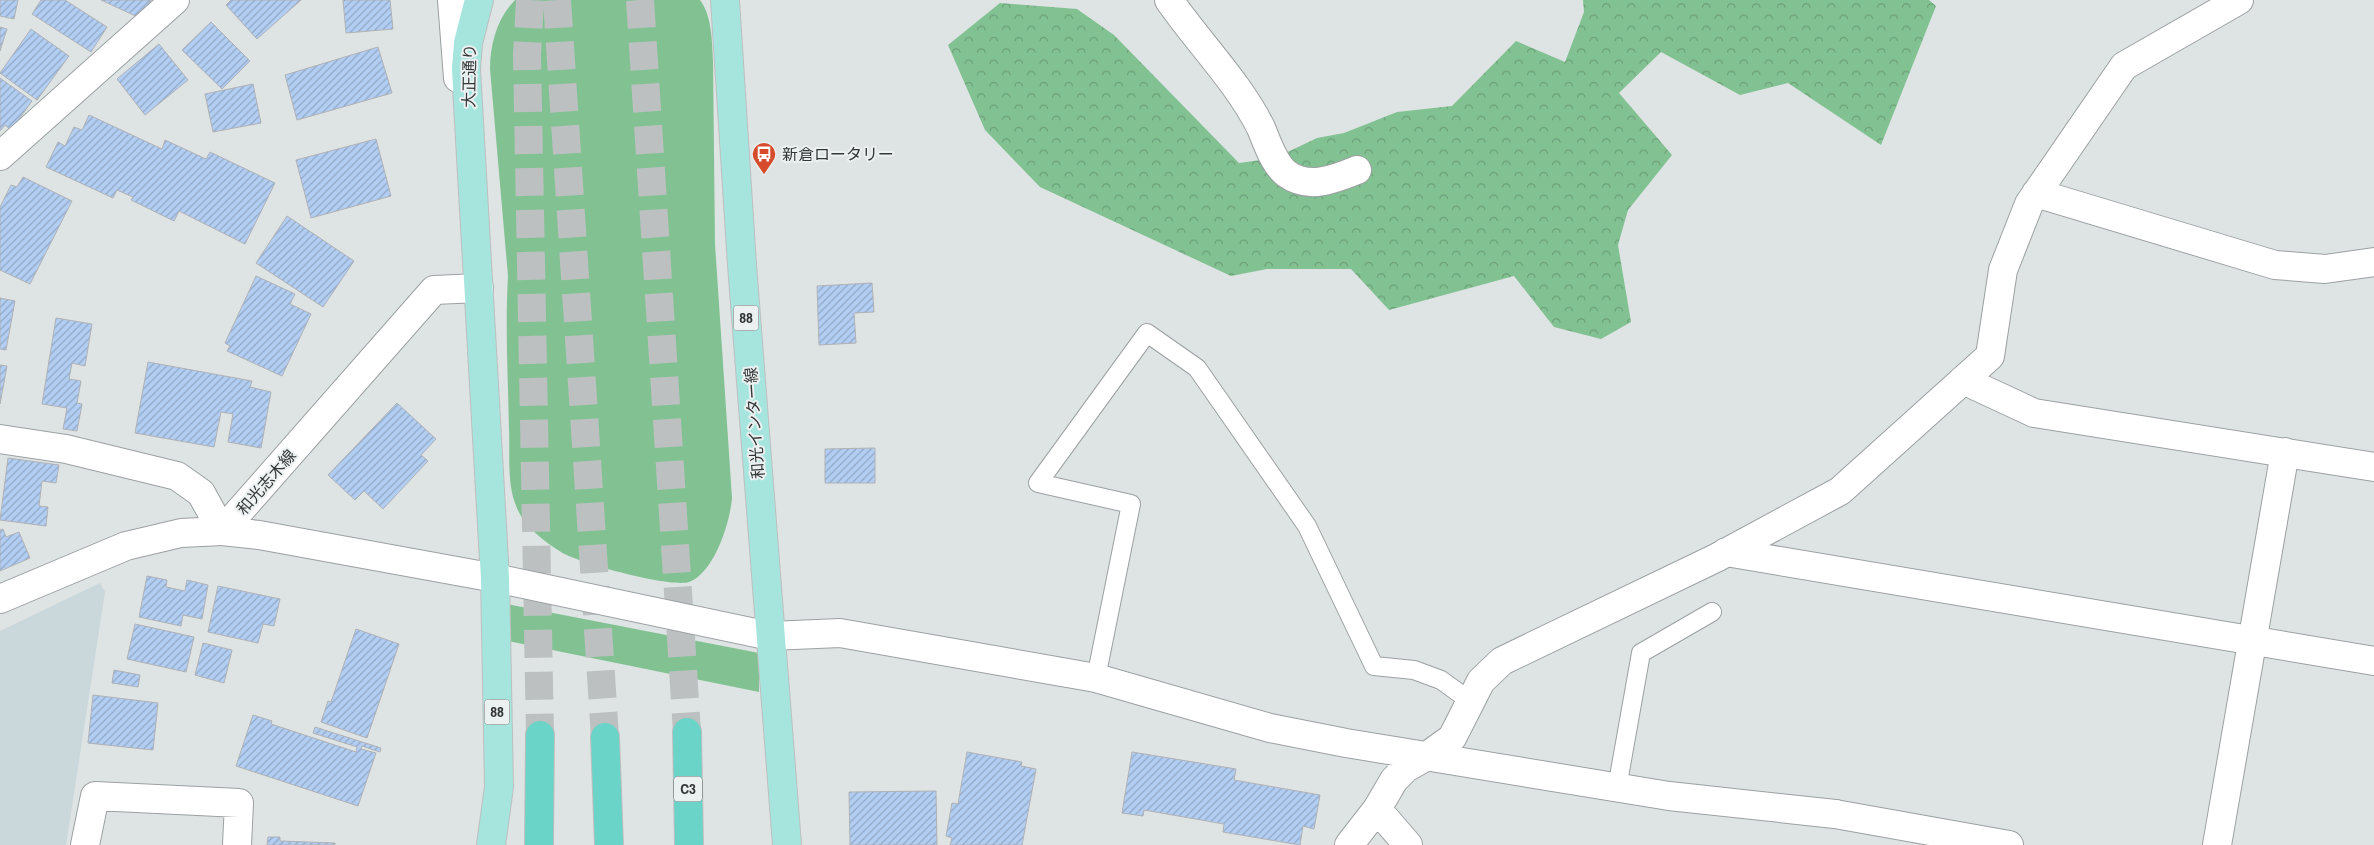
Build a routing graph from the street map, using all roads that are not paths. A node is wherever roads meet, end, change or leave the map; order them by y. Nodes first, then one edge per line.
1 (175, 0) edge
2 (452, 0) edge
3 (479, 0) edge
4 (725, 0) edge
5 (1169, 0) edge
6 (2239, 0) edge
7 (471, 153) junction
8 (0, 156) edge
9 (1356, 170) dead end
10 (2036, 193) junction
11 (2374, 262) edge
12 (479, 288) junction
13 (1963, 380) junction
14 (0, 439) edge
15 (2285, 452) junction
16 (2374, 468) edge
17 (222, 531) junction
18 (1726, 552) junction
19 (495, 578) junction
20 (0, 599) edge
21 (1712, 612) dead end
22 (770, 636) junction
23 (2253, 639) junction
24 (2374, 661) edge
25 (1096, 678) junction
26 (1470, 701) junction
27 (688, 732) tunnel mouth
28 (540, 735) tunnel mouth
29 (605, 737) tunnel mouth
30 (1427, 756) junction
31 (1617, 788) junction
32 (1377, 809) junction
33 (690, 837) edge
34 (85, 845) edge
35 (237, 845) edge
36 (491, 845) edge
37 (539, 845) edge
38 (608, 845) edge
39 (787, 845) edge
40 (1349, 845) edge
41 (1408, 845) edge
42 (2009, 845) edge
43 (2217, 845) edge

1 - 8 street
2 - 7 street
3 - 7 main road, 大正通り / 88
4 - 22 main road, 和光インター線 / 88
5 - 9 street
6 - 10 street
7 - 12 main road, 88
10 - 11 street
10 - 13 street
12 - 17 street, 和光志木線
12 - 19 main road, 88
13 - 15 street
13 - 18 street
14 - 17 street
15 - 16 street
15 - 23 street
17 - 19 street
17 - 20 street
18 - 23 street
18 - 26 street
19 - 22 street
19 - 36 main road, 88
21 - 31 lane
22 - 25 street
22 - 39 main road, 和光インター線 / 88
23 - 24 street
23 - 43 street
25 - 26 lane
25 - 30 street
26 - 30 street
27 - 33 highway, C3
28 - 37 highway
29 - 38 highway
30 - 31 street
30 - 32 street
31 - 42 street
32 - 40 street
32 - 41 street
34 - 35 street

